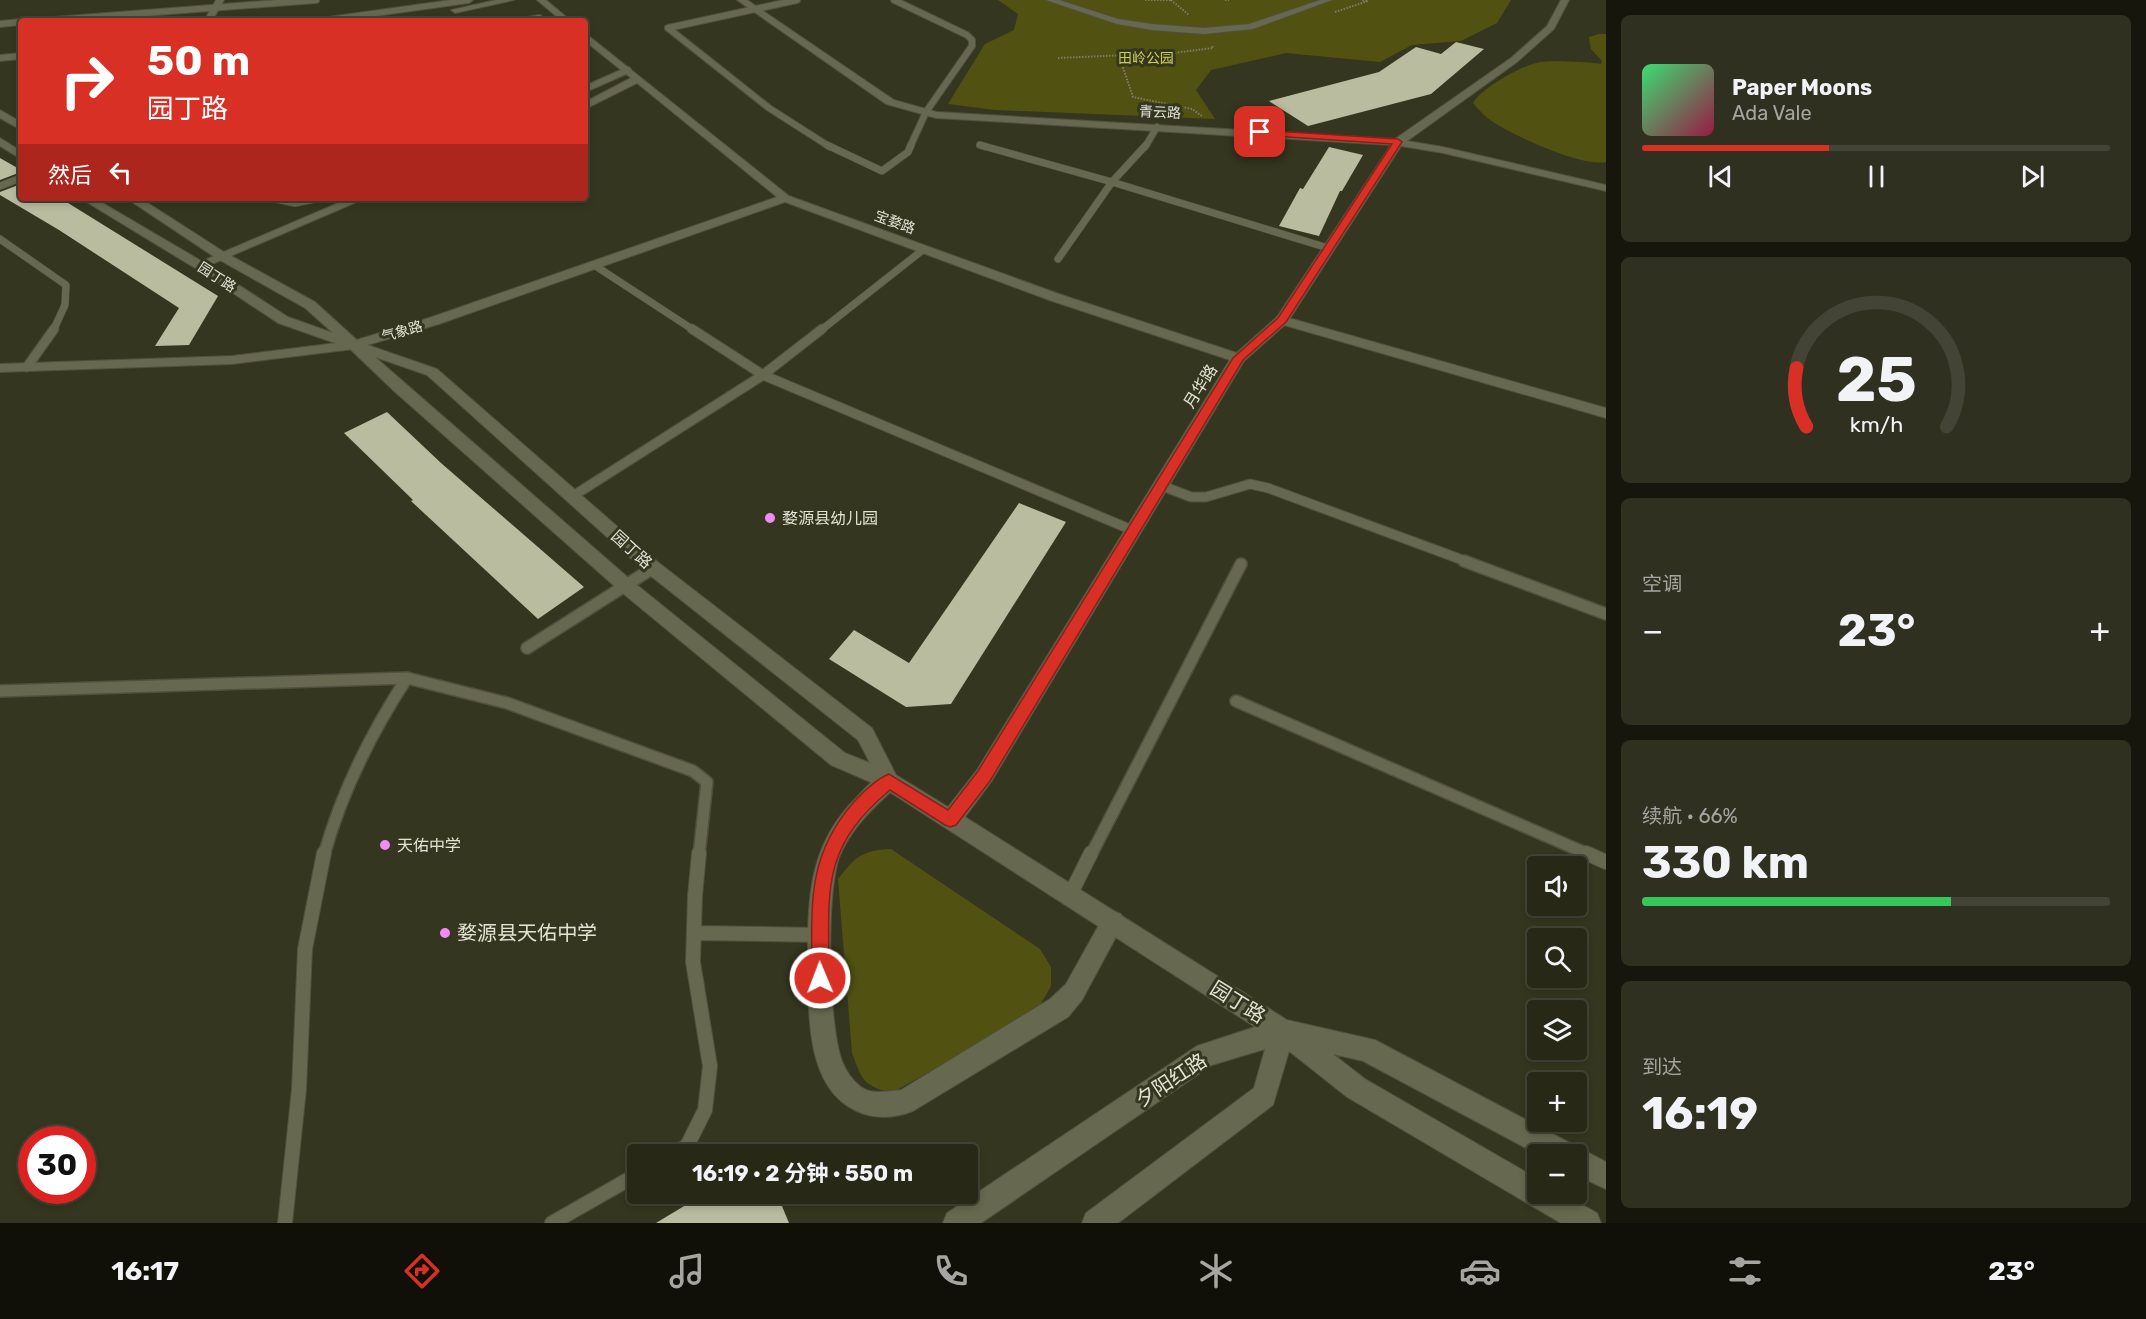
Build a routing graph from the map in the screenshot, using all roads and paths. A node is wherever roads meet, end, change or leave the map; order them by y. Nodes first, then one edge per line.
1 (316, 0) edge
2 (469, 0) edge
3 (510, 0) edge
4 (541, 0) edge
5 (741, 0) edge
6 (797, 0) edge
7 (894, 0) edge
8 (1050, 0) edge
9 (1145, 0) edge
10 (1172, 0) edge
11 (1225, 0) edge
12 (1229, 0) edge
13 (1328, 0) edge
14 (1565, 0) edge
15 (218, 4) edge
16 (755, 9) junction
17 (72, 18) edge
18 (210, 18) edge
19 (342, 18) edge
20 (411, 18) edge
21 (563, 18) edge
22 (18, 22) edge
23 (0, 24) edge
24 (588, 38) edge
25 (18, 46) edge
26 (0, 48) edge
27 (18, 56) edge
28 (1119, 56) dead end
29 (0, 58) edge
30 (628, 70) junction
31 (638, 79) junction
32 (588, 88) edge
33 (588, 104) edge
34 (926, 112) junction
35 (0, 113) edge
36 (18, 125) edge
37 (1157, 127) junction
38 (1219, 130) junction
39 (0, 141) edge
40 (1398, 142) junction
41 (980, 145) dead end
42 (18, 154) edge
43 (18, 179) edge
44 (1112, 182) junction
45 (0, 186) edge
46 (1606, 188) edge
47 (784, 198) junction
48 (91, 201) edge
49 (137, 201) edge
50 (278, 201) edge
51 (308, 201) edge
52 (353, 201) edge
53 (0, 239) edge
54 (1328, 248) junction
55 (924, 249) junction
56 (220, 255) junction
57 (1058, 259) dead end
58 (199, 265) junction
59 (594, 265) junction
60 (1282, 320) junction
61 (354, 345) junction
62 (1238, 358) junction
63 (27, 367) junction
64 (0, 368) edge
65 (763, 375) junction
66 (1606, 413) edge
67 (1160, 485) junction
68 (573, 496) junction
69 (1132, 530) junction
70 (1241, 564) dead end
71 (653, 568) junction
72 (626, 586) junction
73 (1606, 614) edge
74 (527, 648) dead end
75 (407, 678) junction
76 (0, 691) edge
77 (1236, 701) dead end
78 (889, 781) junction
79 (950, 820) junction
80 (1606, 862) edge
81 (1070, 895) junction
82 (1113, 922) junction
83 (694, 933) junction
84 (820, 935) junction
85 (1283, 1031) junction
86 (688, 1144) edge
87 (1545, 1144) edge
88 (1587, 1166) edge
89 (1606, 1176) edge
90 (627, 1180) edge
91 (285, 1223) edge
92 (552, 1223) edge
93 (957, 1223) edge
94 (1096, 1223) edge
95 (1587, 1223) edge

1 - 15 lane
2 - 19 street
3 - 20 street
4 - 21 street
5 - 16 street, 青云路
6 - 16 lane
7 - 34 lane
8 - 13 street
9 - 10 path
11 - 12 path
14 - 40 street, 月华路
15 - 17 lane
15 - 18 street
16 - 34 street, 青云路
16 - 34 lane
22 - 23 lane
24 - 30 street, 宝婺路
25 - 26 street
27 - 29 street
28 - 38 path
30 - 31 street, 宝婺路
30 - 32 lane
31 - 33 street
31 - 47 street, 宝婺路
34 - 37 street, 青云路
35 - 36 street
37 - 38 street, 青云路
37 - 44 lane
38 - 40 street, 青云路
39 - 42 street
40 - 46 street, 青云路
40 - 54 street, 月华路
41 - 44 lane
43 - 45 lane
44 - 54 lane
44 - 57 lane
47 - 55 street, 宝婺路
47 - 59 street, 气象路
48 - 58 street, 园丁路
49 - 56 street, 园丁路
50 - 51 lane
52 - 56 street
53 - 63 lane
54 - 60 street, 月华路
55 - 62 street, 宝婺路
55 - 65 lane
56 - 58 street
56 - 61 street, 园丁路
58 - 61 street, 园丁路
59 - 61 street, 气象路
59 - 65 lane
60 - 62 street, 月华路
60 - 66 street
61 - 63 street, 气象路
61 - 68 street, 园丁路
61 - 72 street, 园丁路
62 - 67 street, 月华路
63 - 64 street, 气象路
65 - 68 lane
65 - 69 lane
67 - 69 street, 月华路
67 - 73 lane
68 - 71 street, 园丁路
69 - 79 street, 月华路
70 - 81 lane
71 - 72 lane
71 - 78 street, 园丁路
72 - 74 lane
72 - 78 street, 园丁路
75 - 76 lane
75 - 83 lane
75 - 91 lane
77 - 80 lane
78 - 79 street, 园丁路
78 - 84 street
79 - 81 street, 园丁路
81 - 82 street, 园丁路
82 - 84 street
82 - 85 street, 园丁路
83 - 84 lane
83 - 86 lane
85 - 87 street
85 - 93 street, 夕阳红路
85 - 94 street
85 - 95 street, 园丁路
88 - 89 street
90 - 92 lane

